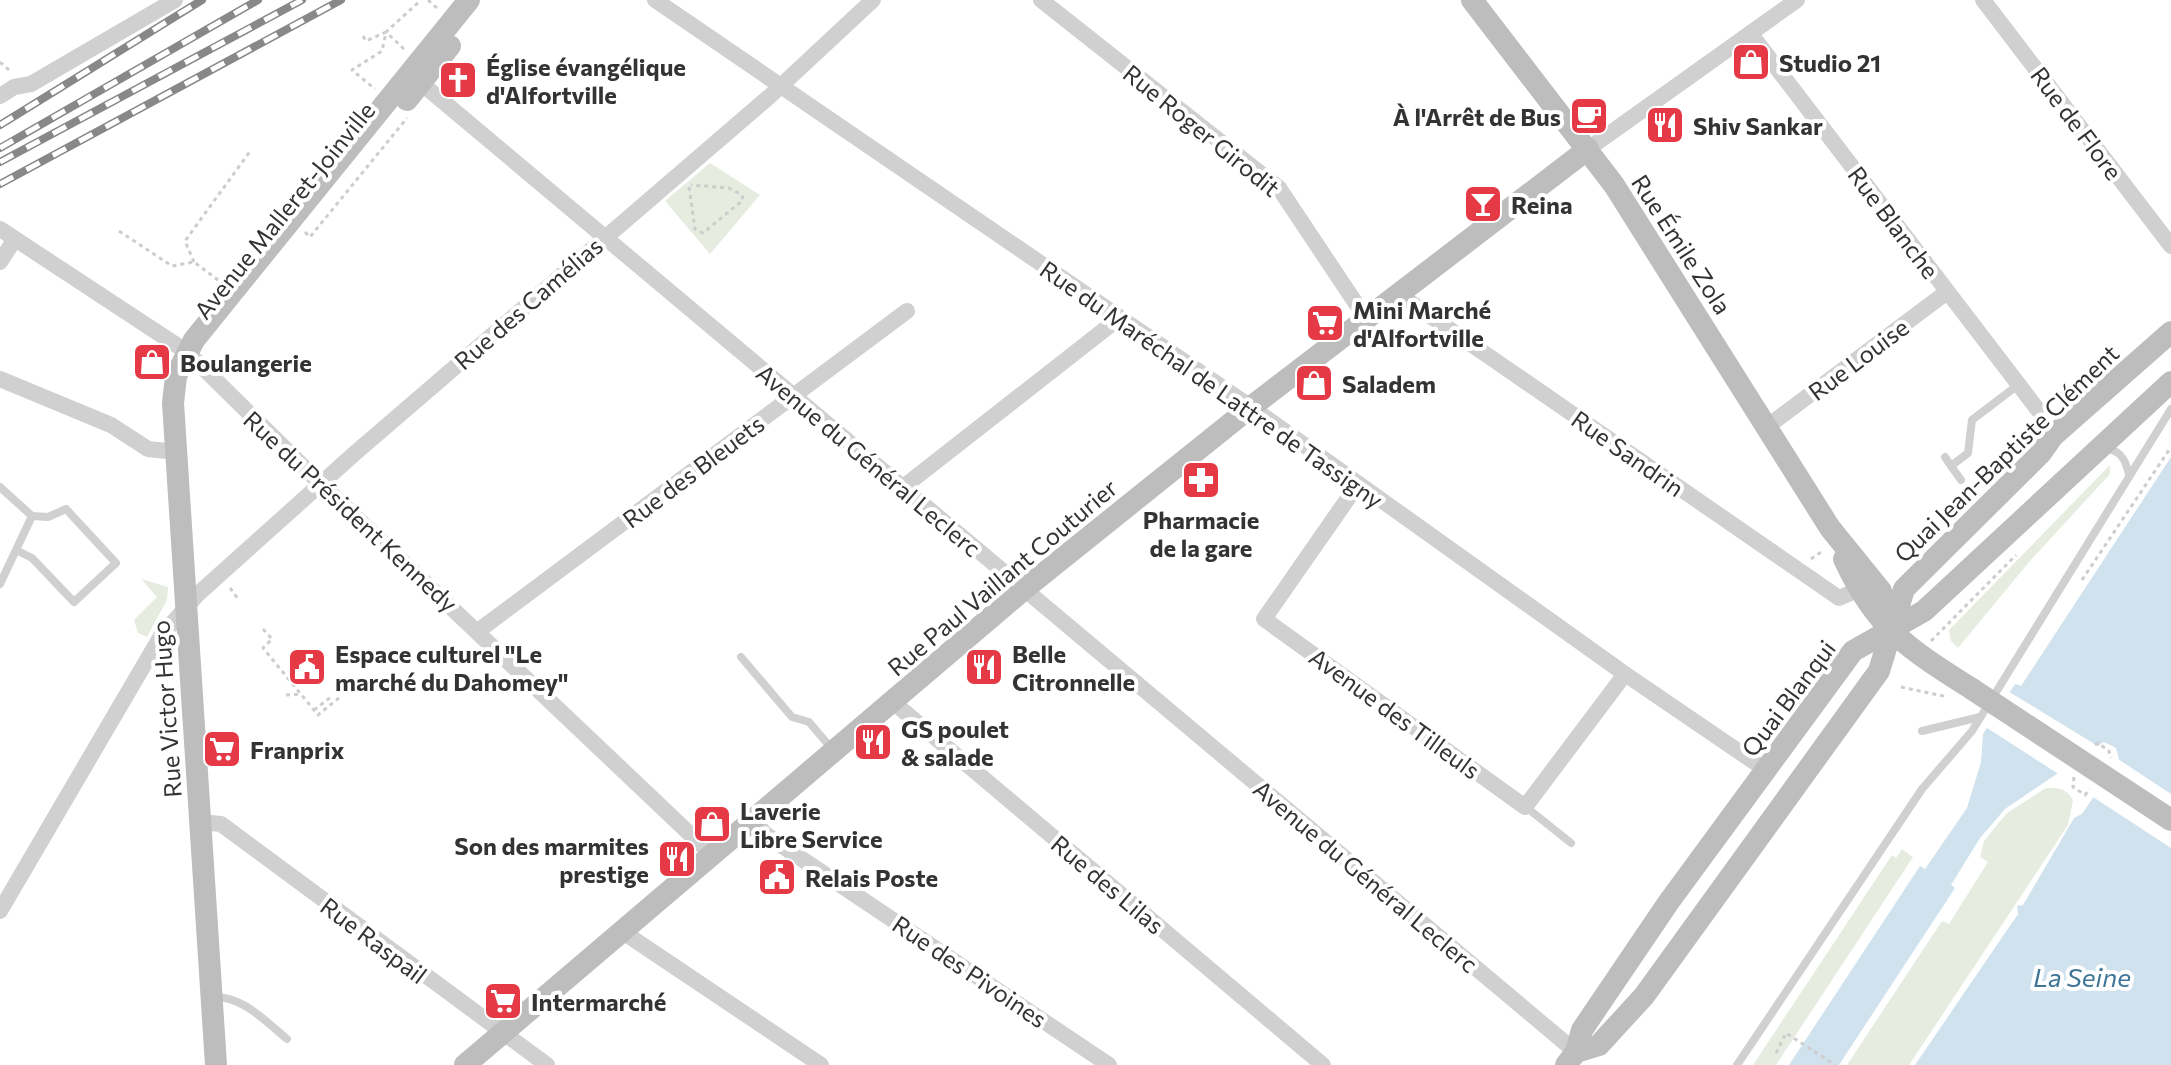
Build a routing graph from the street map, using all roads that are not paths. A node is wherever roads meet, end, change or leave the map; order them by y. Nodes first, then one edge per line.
1 (175, 0) edge
2 (469, 0) edge
3 (485, 0) edge
4 (655, 0) edge
5 (873, 0) edge
6 (1041, 0) edge
7 (1472, 0) edge
8 (1797, 0) edge
9 (1983, 0) edge
10 (1750, 33) junction
11 (0, 75) edge
12 (421, 83) junction
13 (780, 84) junction
14 (7, 91) edge
15 (1588, 149) junction
16 (6, 233) edge
17 (605, 237) junction
18 (2171, 246) edge
19 (0, 262) edge
20 (1947, 292) junction
21 (1400, 295) junction
22 (907, 311) dead end
23 (1118, 319) junction
24 (1367, 320) junction
25 (2171, 332) edge
26 (187, 352) junction
27 (0, 379) edge
28 (2171, 382) edge
29 (2019, 385) junction
30 (792, 397) junction
31 (1251, 407) junction
32 (2171, 409) edge
33 (2038, 410) dead end
34 (1768, 426) junction
35 (2101, 449) junction
36 (176, 452) junction
37 (1945, 457) dead end
38 (1951, 466) junction
39 (2129, 476) junction
40 (1961, 480) dead end
41 (1358, 484) junction
42 (322, 485) junction
43 (0, 487) edge
44 (902, 488) junction
45 (32, 516) junction
46 (1830, 528) junction
47 (16, 550) junction
48 (0, 584) edge
49 (1023, 590) junction
50 (1858, 590) junction
51 (185, 609) junction
52 (1890, 630) junction
53 (478, 631) junction
54 (741, 657) dead end
55 (1625, 674) junction
56 (893, 702) junction
57 (1980, 717) junction
58 (1922, 731) dead end
59 (834, 752) junction
60 (1766, 770) junction
61 (1525, 807) junction
62 (755, 820) junction
63 (2171, 820) edge
64 (200, 822) junction
65 (1571, 843) dead end
66 (712, 855) junction
67 (0, 911) edge
68 (623, 932) junction
69 (212, 997) junction
70 (501, 1034) junction
71 (287, 1039) dead end
72 (1571, 1058) edge
73 (216, 1065) edge
74 (465, 1065) edge
75 (547, 1065) edge
76 (821, 1065) edge
77 (1109, 1065) edge
78 (1323, 1065) edge
79 (1737, 1065) edge

1 - 14 street
2 - 26 street, Avenue Malleret-Joinville
3 - 12 street, Avenue Malleret-Joinville
4 - 13 street, Rue du Maréchal de Lattre de Tassigny
5 - 13 street, Rue des Camélias
6 - 24 street, Rue Roger Girodit
7 - 15 street, Rue Émile Zola
8 - 10 street
9 - 18 street, Rue de Flore
10 - 15 street
10 - 20 street, Rue Blanche
11 - 14 street
12 - 17 street, Avenue du Général Leclerc
12 - 26 street, Avenue Malleret-Joinville
13 - 17 street, Rue des Camélias
13 - 23 street, Rue du Maréchal de Lattre de Tassigny
15 - 21 street, Rue Paul Vaillant Couturier
15 - 34 street, Rue Émile Zola
16 - 19 street
16 - 26 street, Rue du Président Kennedy
17 - 30 street, Avenue du Général Leclerc
17 - 42 street, Rue des Camélias
20 - 29 street, Rue Blanche
20 - 34 street, Rue Louise
21 - 24 street, Rue Paul Vaillant Couturier
21 - 50 street, Rue Sandrin
22 - 30 street, Rue des Bleuets
23 - 31 street, Rue du Maréchal de Lattre de Tassigny
23 - 44 street
24 - 31 street, Rue Paul Vaillant Couturier
25 - 52 street, Quai Jean-Baptiste Clément
26 - 36 street, Rue Victor Hugo
26 - 42 street, Rue du Président Kennedy
27 - 36 street
28 - 35 street
29 - 33 street, Rue Blanche
29 - 38 lane
30 - 44 street, Avenue du Général Leclerc
30 - 53 street, Rue des Bleuets
31 - 41 street, Rue du Maréchal de Lattre de Tassigny
31 - 49 street, Rue Paul Vaillant Couturier
32 - 39 lane
34 - 46 street, Rue Émile Zola
35 - 39 lane
35 - 52 street
36 - 51 street, Rue Victor Hugo
37 - 38 lane
38 - 40 lane
39 - 57 lane
41 - 55 street, Rue du Maréchal de Lattre de Tassigny
41 - 61 street, Avenue des Tilleuls
42 - 51 street, Rue des Camélias
42 - 53 street, Rue du Président Kennedy
43 - 45 lane
44 - 49 street, Avenue du Général Leclerc
45 - 47 lane
45 - 47 lane
46 - 50 street, Rue Émile Zola
46 - 52 street, Rue Émile Zola
47 - 48 lane
49 - 56 street, Rue Paul Vaillant Couturier
49 - 72 street, Avenue du Général Leclerc
50 - 52 street, Rue Émile Zola
51 - 64 street, Rue Victor Hugo
51 - 67 street, Rue des Camélias
52 - 60 street, Quai Blanqui
52 - 63 street, bridge
52 - 72 street
53 - 66 street, Rue du Président Kennedy
54 - 59 lane
55 - 60 street, Rue du Maréchal de Lattre de Tassigny
55 - 61 street
56 - 59 street, Rue Paul Vaillant Couturier
56 - 78 street, Rue des Lilas
57 - 58 lane
57 - 79 lane
59 - 62 street, Rue Paul Vaillant Couturier
60 - 72 street, Quai Blanqui
61 - 65 lane
62 - 66 street, Rue Paul Vaillant Couturier
62 - 77 street, Rue des Pivoines
64 - 69 street, Rue Victor Hugo
64 - 70 street, Rue Raspail
66 - 68 street, Rue Paul Vaillant Couturier
68 - 70 street, Rue Paul Vaillant Couturier
68 - 76 street
69 - 71 lane
69 - 73 street, Rue Victor Hugo
70 - 74 street, Rue Paul Vaillant Couturier
70 - 75 street, Rue Raspail

